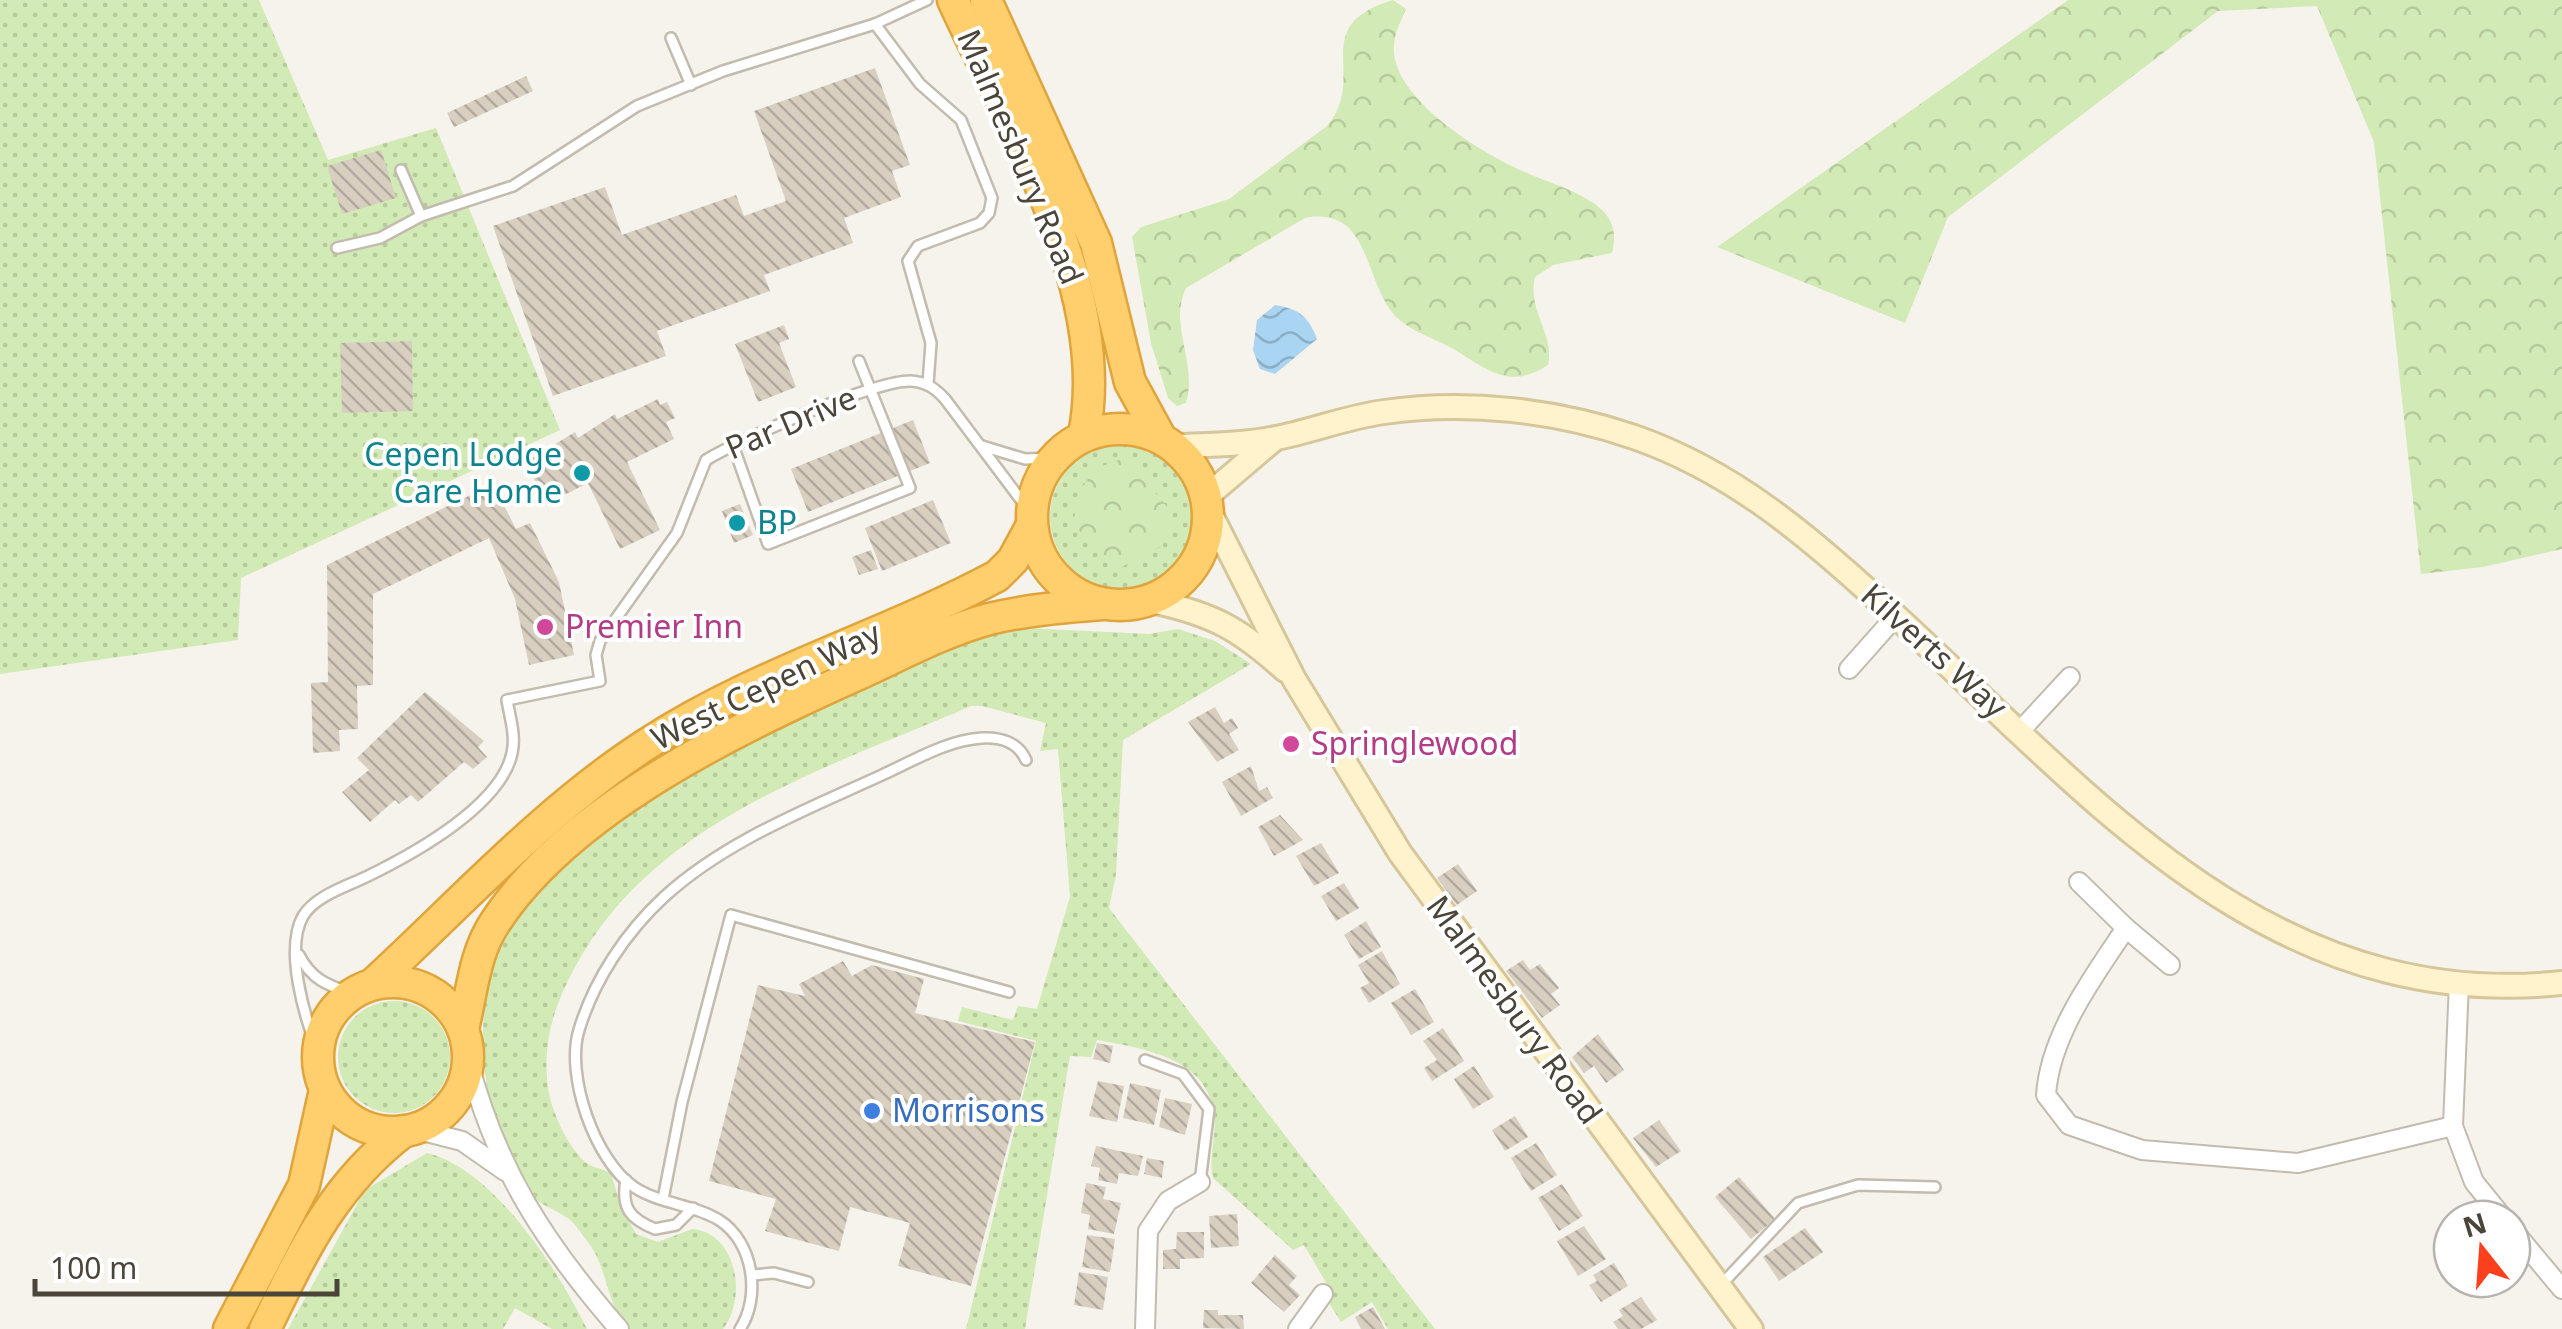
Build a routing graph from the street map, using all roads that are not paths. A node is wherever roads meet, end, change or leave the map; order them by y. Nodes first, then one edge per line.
1 (927, 0) edge
2 (953, 0) edge
3 (986, 0) edge
4 (876, 24) junction
5 (671, 38) dead end
6 (691, 85) junction
7 (400, 170) dead end
8 (421, 216) junction
9 (337, 248) dead end
10 (859, 361) dead end
11 (928, 384) junction
12 (872, 388) junction
13 (1084, 435) junction
14 (1274, 438) junction
15 (1166, 441) junction
16 (980, 445) junction
17 (734, 448) junction
18 (1054, 458) junction
19 (1206, 502) junction
20 (1031, 520) junction
21 (1152, 601) junction
22 (1102, 604) junction
23 (1896, 616) junction
24 (1848, 669) dead end
25 (2070, 678) dead end
26 (1294, 679) junction
27 (2021, 730) junction
28 (1026, 760) dead end
29 (2079, 882) dead end
30 (2126, 928) junction
31 (298, 952) junction
32 (2170, 965) dead end
33 (2460, 982) junction
34 (2562, 983) edge
35 (362, 989) junction
36 (1009, 992) dead end
37 (463, 1029) junction
38 (318, 1052) junction
39 (468, 1060) junction
40 (1144, 1060) dead end
41 (325, 1090) junction
42 (2453, 1126) junction
43 (409, 1130) junction
44 (505, 1171) junction
45 (626, 1180) junction
46 (1200, 1182) joint
47 (1935, 1187) dead end
48 (663, 1199) junction
49 (2488, 1199) edge
50 (693, 1208) junction
51 (2532, 1253) edge
52 (574, 1273) junction
53 (752, 1274) junction
54 (808, 1282) dead end
55 (1720, 1286) junction
56 (2562, 1289) edge
57 (1323, 1294) dead end
58 (229, 1329) edge
59 (264, 1329) edge
60 (606, 1329) edge
61 (619, 1329) edge
62 (740, 1329) edge
63 (1144, 1329) edge
64 (1298, 1329) edge
65 (1751, 1329) edge

1 - 4 lane
2 - 13 highway, Malmesbury Road
3 - 15 highway, Malmesbury Road
4 - 6 lane
4 - 11 lane
5 - 6 lane
6 - 8 lane
7 - 8 lane
8 - 9 lane
10 - 12 lane
11 - 12 lane, Par Drive
11 - 16 lane
12 - 17 lane, Par Drive
12 - 17 lane
13 - 15 highway
13 - 18 highway
14 - 15 main road, Kilverts Way
14 - 19 main road, Kilverts Way
14 - 23 main road, Kilverts Way
15 - 19 highway
16 - 18 lane
16 - 20 lane
17 - 31 lane, Par Drive
18 - 20 highway
19 - 21 highway
19 - 26 main road, Malmesbury Road
20 - 22 highway
20 - 35 highway, West Cepen Way
21 - 22 highway
21 - 26 main road, Malmesbury Road
22 - 37 highway, West Cepen Way
23 - 24 street
23 - 27 main road, Kilverts Way
25 - 27 street
26 - 55 main road, Malmesbury Road
27 - 33 main road, Kilverts Way
28 - 45 lane
29 - 30 street
30 - 32 street
30 - 42 street
31 - 35 lane
31 - 38 lane
33 - 34 main road, Kilverts Way
33 - 42 street
35 - 37 highway
35 - 38 highway
36 - 48 lane
37 - 39 highway
38 - 41 highway
39 - 43 highway
39 - 44 street
40 - 46 lane
41 - 43 highway
41 - 58 highway
42 - 49 street
43 - 44 street
43 - 59 highway
44 - 52 street
45 - 48 lane
45 - 50 lane
46 - 63 street
47 - 55 lane
48 - 50 lane
50 - 53 lane
51 - 56 street
52 - 60 street
52 - 61 street
53 - 54 lane
53 - 62 lane
55 - 65 main road, Malmesbury Road
57 - 64 street

